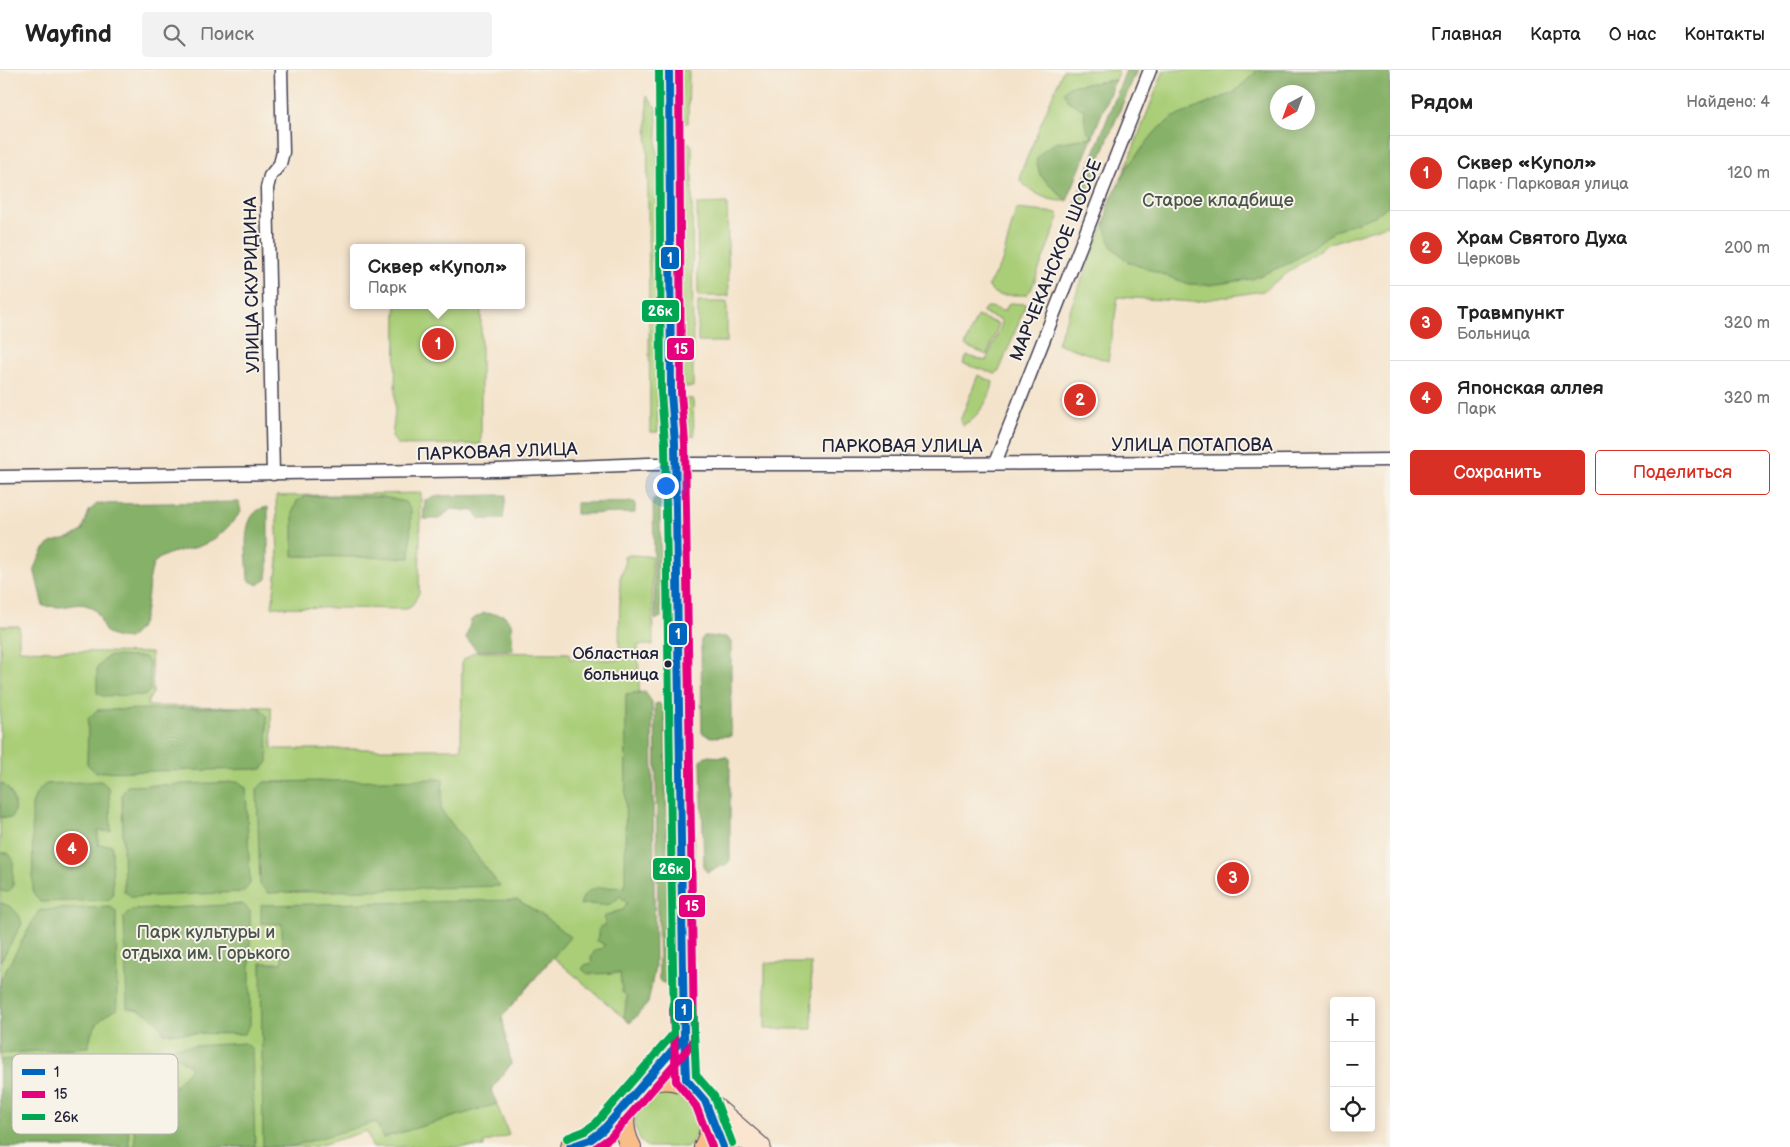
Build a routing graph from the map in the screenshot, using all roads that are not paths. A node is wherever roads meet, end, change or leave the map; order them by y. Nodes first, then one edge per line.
1 (281, 70) edge
2 (669, 70) edge
3 (1150, 70) edge
4 (1390, 460) edge
5 (995, 463) junction
6 (675, 464) junction
7 (274, 474) junction
8 (0, 477) edge
9 (684, 1037) junction
10 (695, 1090) junction
11 (635, 1095) junction
12 (577, 1145) edge
13 (759, 1146) edge
14 (630, 1147) edge
15 (704, 1147) edge

1 - 7 street, УЛИЦА СКУРИДИНА
2 - 6 main road
3 - 5 street, МАРЧЕКАНСКОЕ ШОССЕ
4 - 5 street, УЛИЦА ПОТАПОВА
5 - 6 street, ПАРКОВАЯ УЛИЦА
6 - 7 street, ПАРКОВАЯ УЛИЦА
6 - 9 main road
7 - 8 street, ПАРКОВАЯ УЛИЦА
9 - 10 main road
9 - 11 main road
10 - 11 main road
10 - 13 main road
10 - 15 main road
11 - 12 main road
11 - 14 main road
12 - 14 main road
13 - 15 main road

